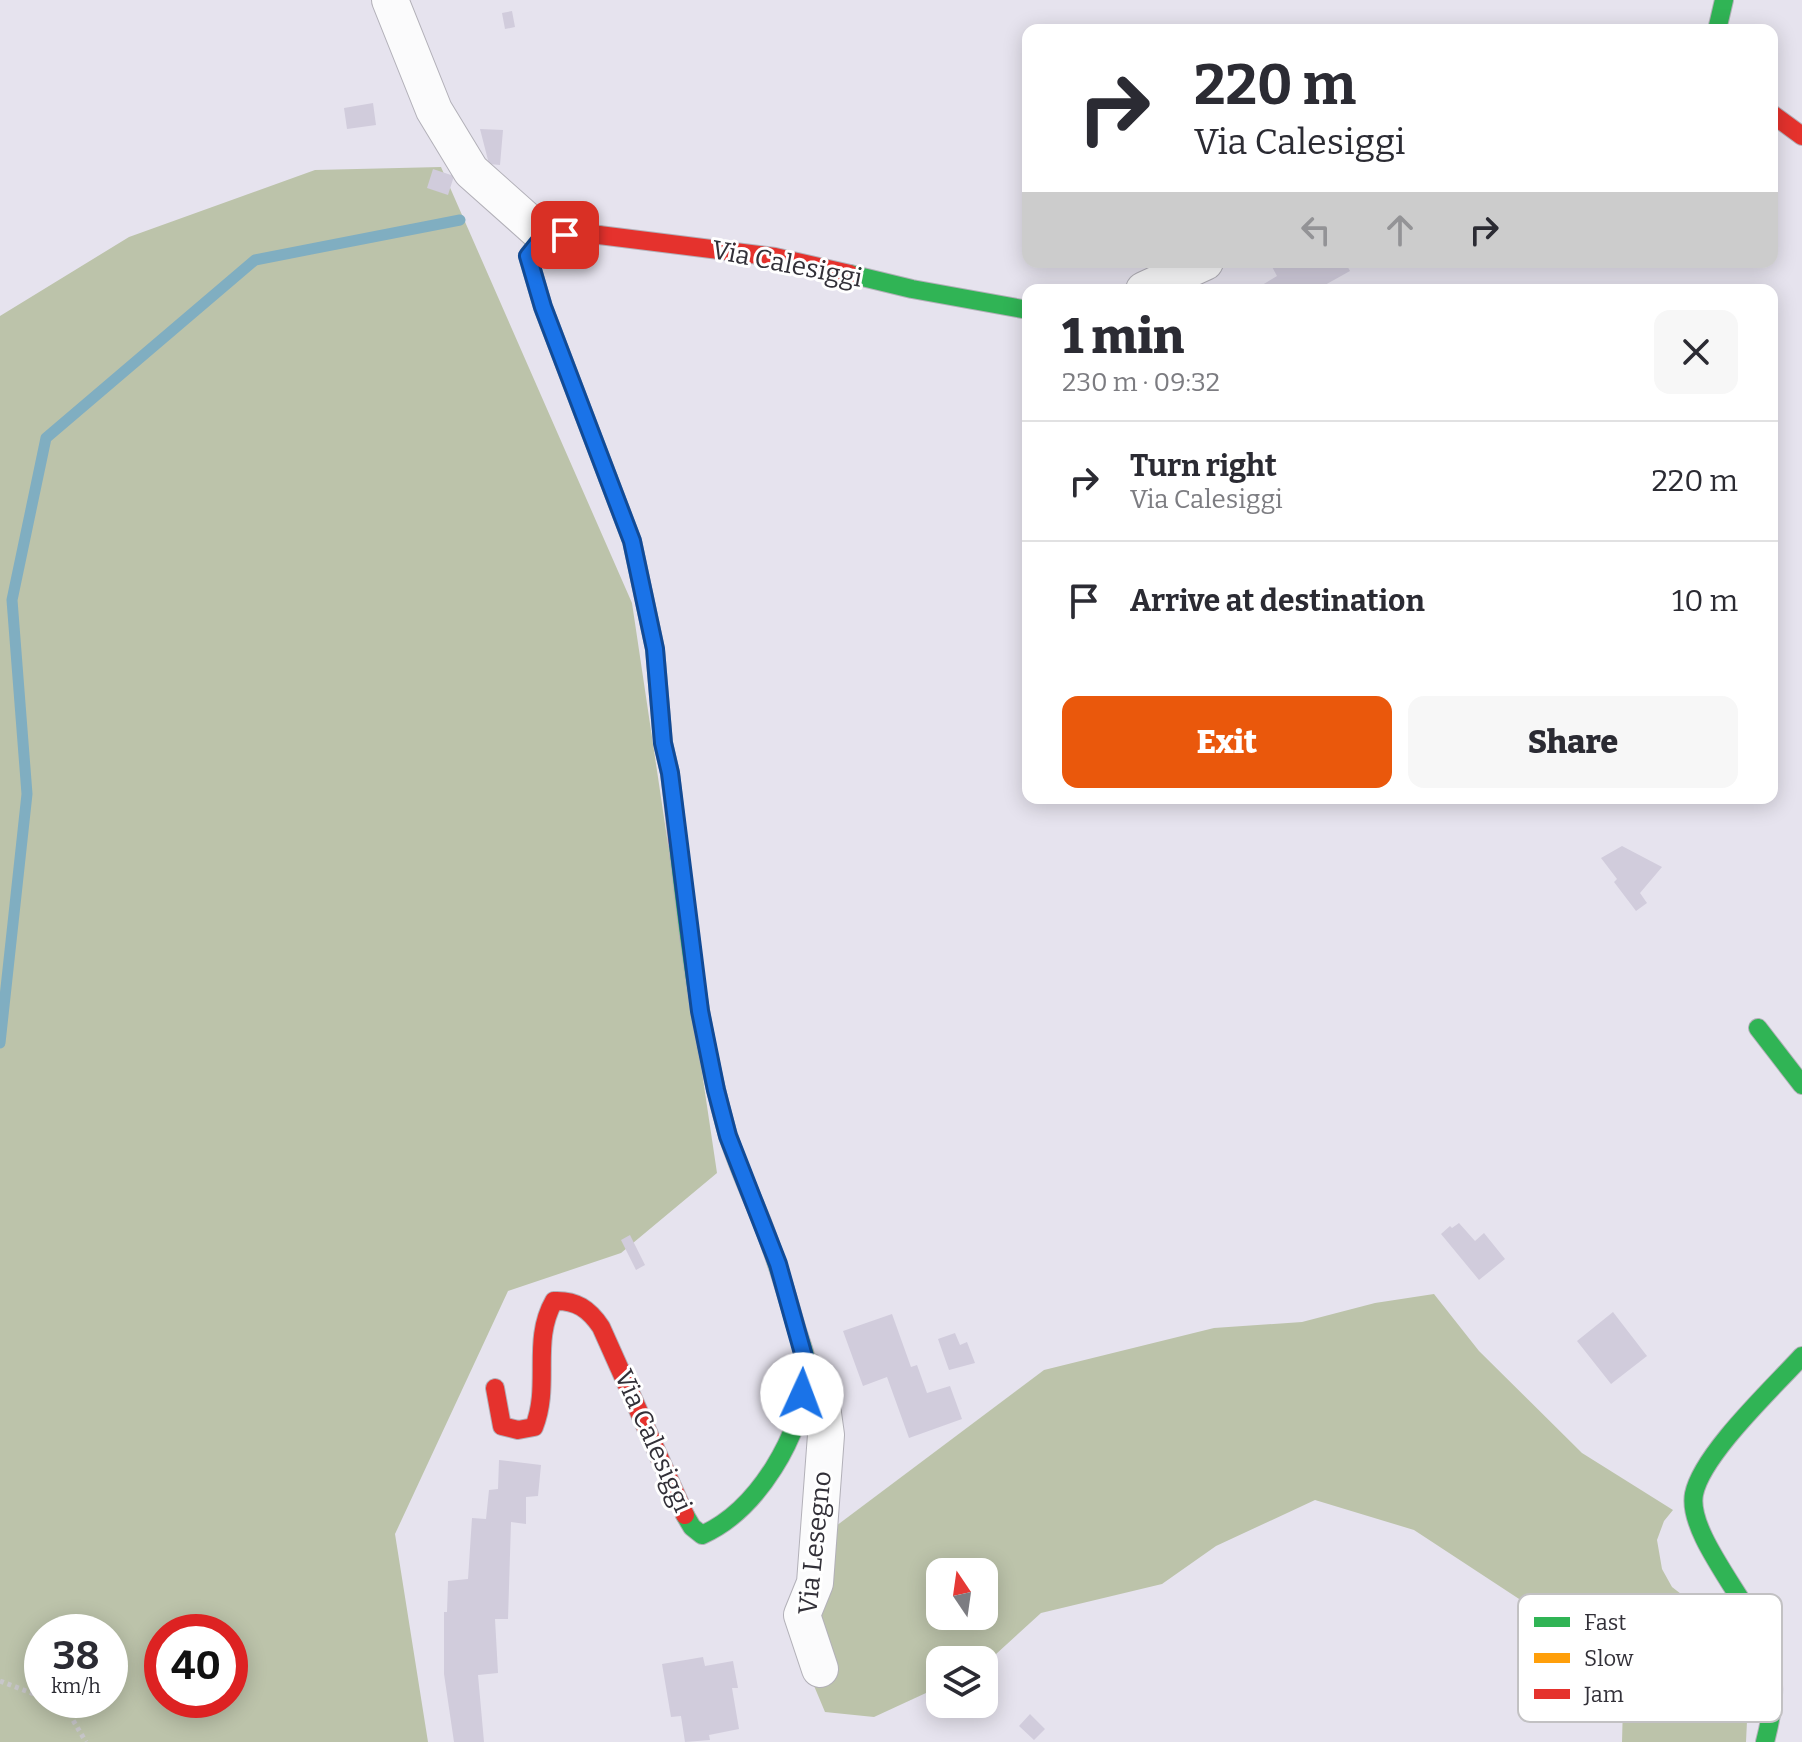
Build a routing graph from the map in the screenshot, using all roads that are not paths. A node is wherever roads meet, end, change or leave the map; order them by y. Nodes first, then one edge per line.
1 (390, 0) edge
2 (1724, 0) edge
3 (1718, 24) edge
4 (1778, 118) edge
5 (1802, 136) edge
6 (544, 236) junction
7 (1192, 268) edge
8 (1157, 284) edge
9 (1022, 309) edge
10 (1758, 1028) dead end
11 (1802, 1085) edge
12 (1802, 1356) edge
13 (808, 1371) junction
14 (495, 1388) dead end
15 (1739, 1594) edge
16 (820, 1669) dead end
17 (1770, 1722) edge
18 (1765, 1742) edge

1 - 6 street
2 - 3 street
4 - 5 street
6 - 9 street, Via Calesiggi
6 - 13 street
7 - 8 street
10 - 11 street
12 - 15 street
13 - 14 street, Via Calesiggi
13 - 16 street, Via Lesegno
17 - 18 street

